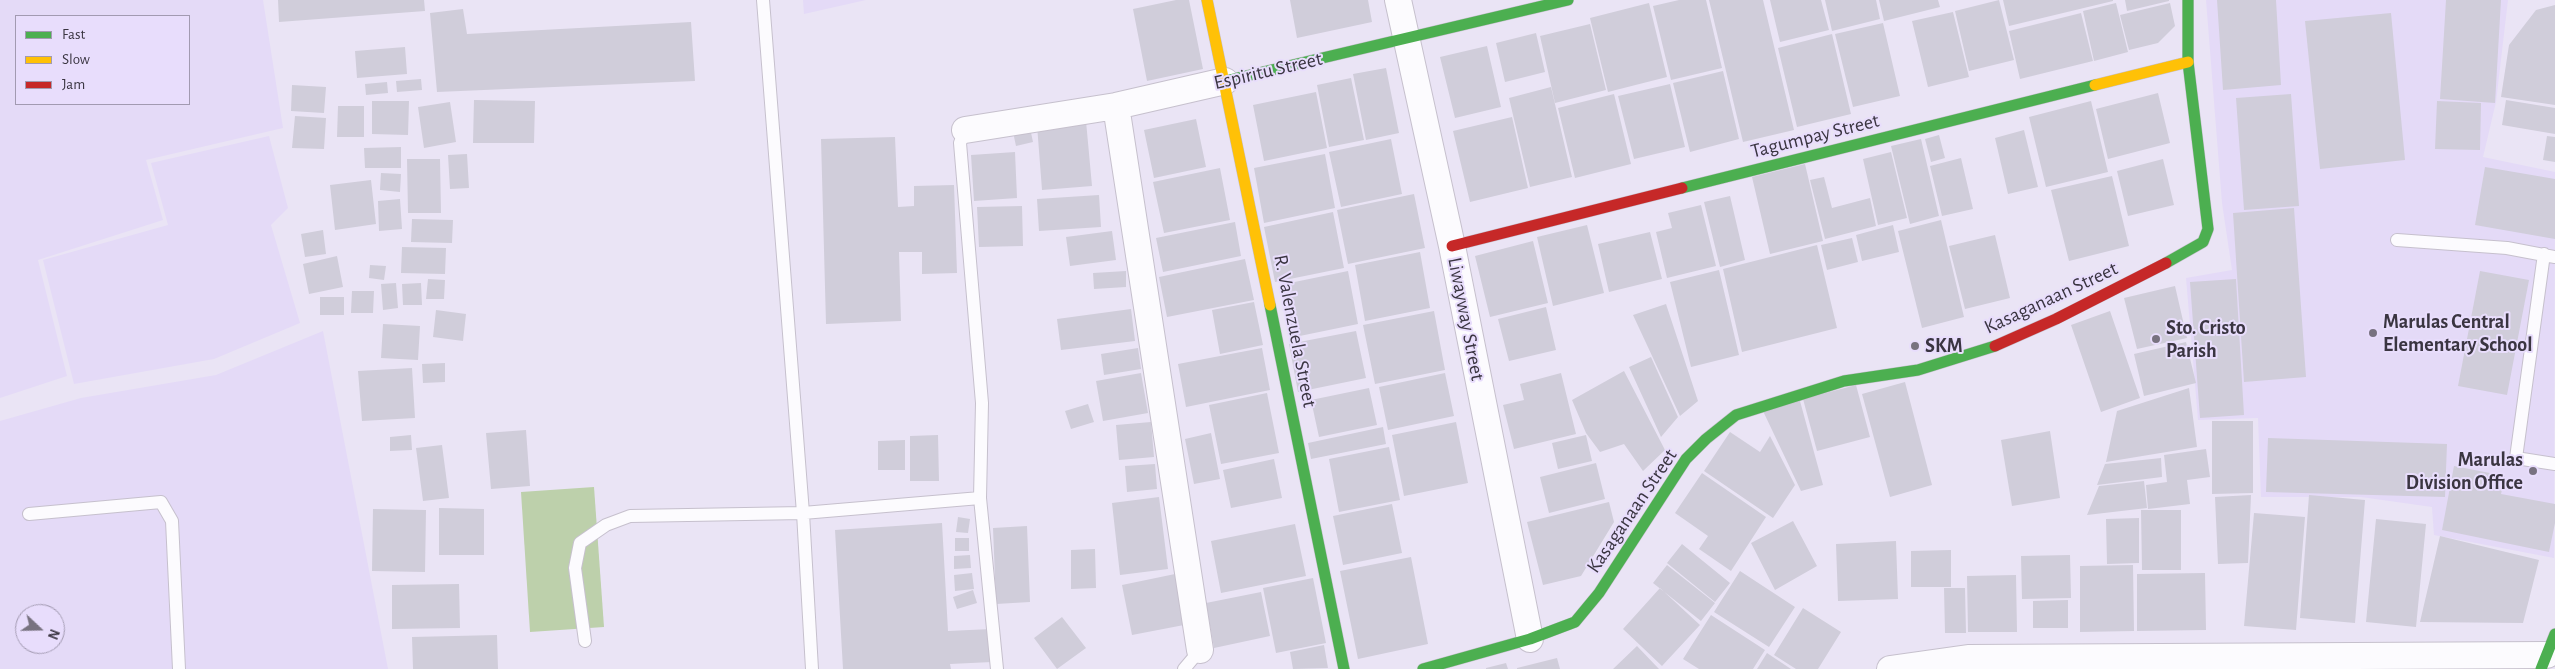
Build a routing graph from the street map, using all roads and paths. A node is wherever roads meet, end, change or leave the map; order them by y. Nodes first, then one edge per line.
1 (763, 0) edge
2 (1207, 0) edge
3 (1398, 0) edge
4 (1568, 0) edge
5 (2188, 0) edge
6 (1406, 37) junction
7 (2188, 62) junction
8 (1226, 81) junction
9 (1116, 106) junction
10 (965, 130) joint
11 (2397, 240) dead end
12 (1452, 246) junction
13 (2549, 256) edge
14 (2555, 464) edge
15 (980, 498) junction
16 (803, 513) junction
17 (29, 514) dead end
18 (1530, 639) junction
19 (585, 641) dead end
20 (2548, 652) edge
21 (1192, 659) edge
22 (179, 669) edge
23 (812, 669) edge
24 (997, 669) edge
25 (1344, 669) edge
26 (1423, 669) edge
27 (1890, 669) edge

1 - 16 lane
2 - 8 street, R. Valenzuela Street
3 - 6 street, Liwayway Street
4 - 6 street, Espiritu Street
5 - 7 street, Kasaganaan Street
6 - 8 street, Espiritu Street
6 - 12 street, Liwayway Street
7 - 12 street, Tagumpay Street
7 - 18 street, Kasaganaan Street
8 - 9 street, Espiritu Street
8 - 25 street, R. Valenzuela Street
9 - 10 street, Espiritu Street
9 - 21 street
10 - 15 lane
11 - 13 lane
12 - 18 street, Liwayway Street
13 - 14 lane
15 - 16 lane
15 - 24 lane
16 - 19 lane
16 - 23 lane
17 - 22 lane
18 - 26 street, Kasaganaan Street
20 - 27 street

